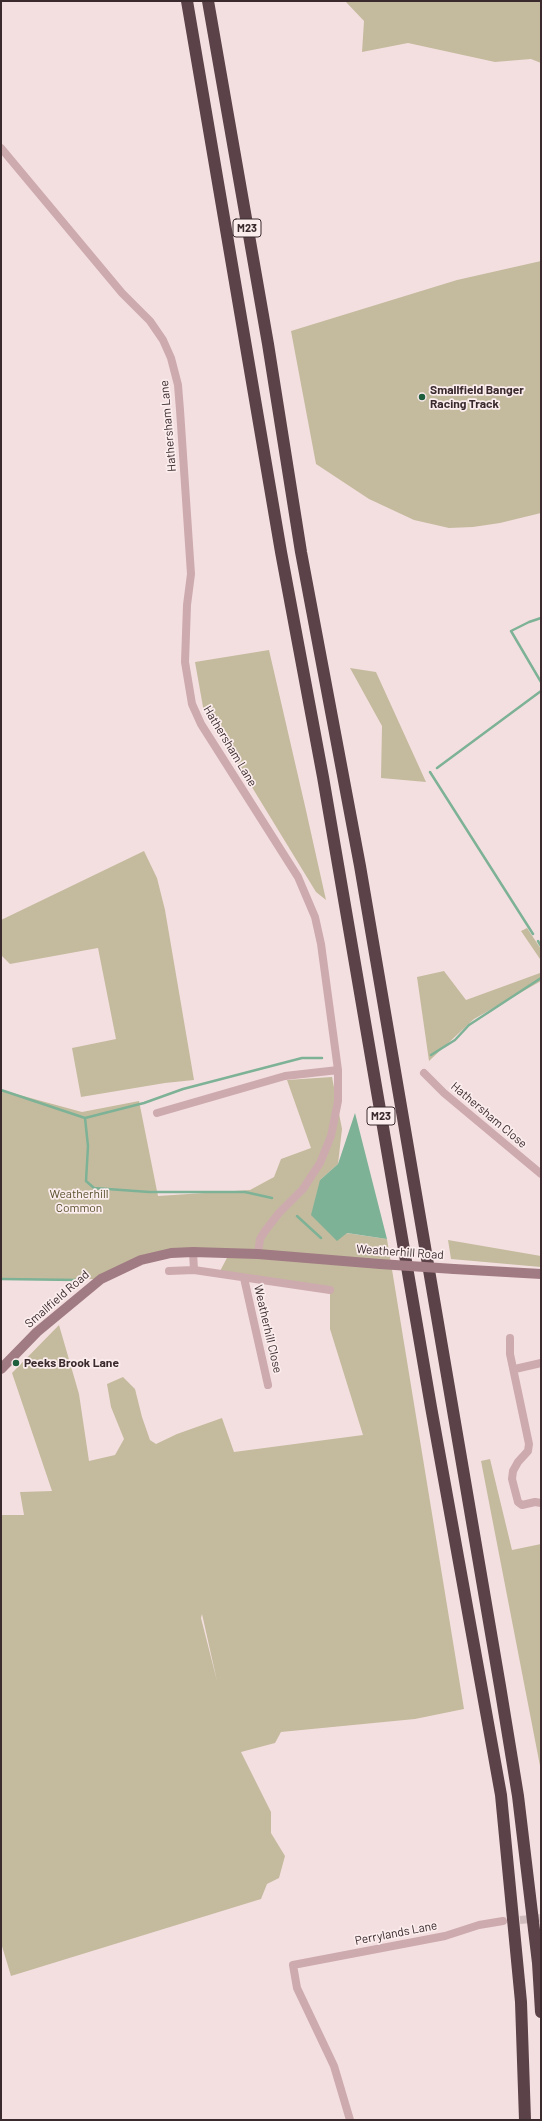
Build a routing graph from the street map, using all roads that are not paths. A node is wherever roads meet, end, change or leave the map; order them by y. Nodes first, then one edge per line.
1 (187, 1) edge
2 (208, 1) edge
3 (1, 148) edge
4 (338, 1070) junction
5 (424, 1073) dead end
6 (156, 1114) dead end
7 (541, 1174) edge
8 (194, 1252) junction
9 (258, 1254) junction
10 (194, 1270) junction
11 (169, 1271) dead end
12 (541, 1274) edge
13 (244, 1278) junction
14 (330, 1290) dead end
15 (510, 1338) dead end
16 (541, 1363) edge
17 (1, 1369) edge
18 (515, 1369) junction
19 (268, 1385) dead end
20 (541, 1503) edge
21 (503, 1921) tunnel mouth
22 (541, 2012) edge
23 (350, 2120) edge
24 (525, 2120) edge

1 - 24 highway, M23
2 - 22 highway, M23
3 - 4 street, Hathersham Lane
4 - 6 street
4 - 9 street, Hathersham Lane
5 - 7 street, Hathersham Close
8 - 9 street, Smallfield Road
8 - 10 street
8 - 17 street, Smallfield Road
9 - 12 street, Weatherhill Road, bridge
10 - 11 street, Weatherhill Close
10 - 13 street, Weatherhill Close
13 - 14 street, Weatherhill Close
13 - 19 street, Weatherhill Close
15 - 18 street
16 - 18 street
18 - 20 street
21 - 23 street, Perrylands Lane

